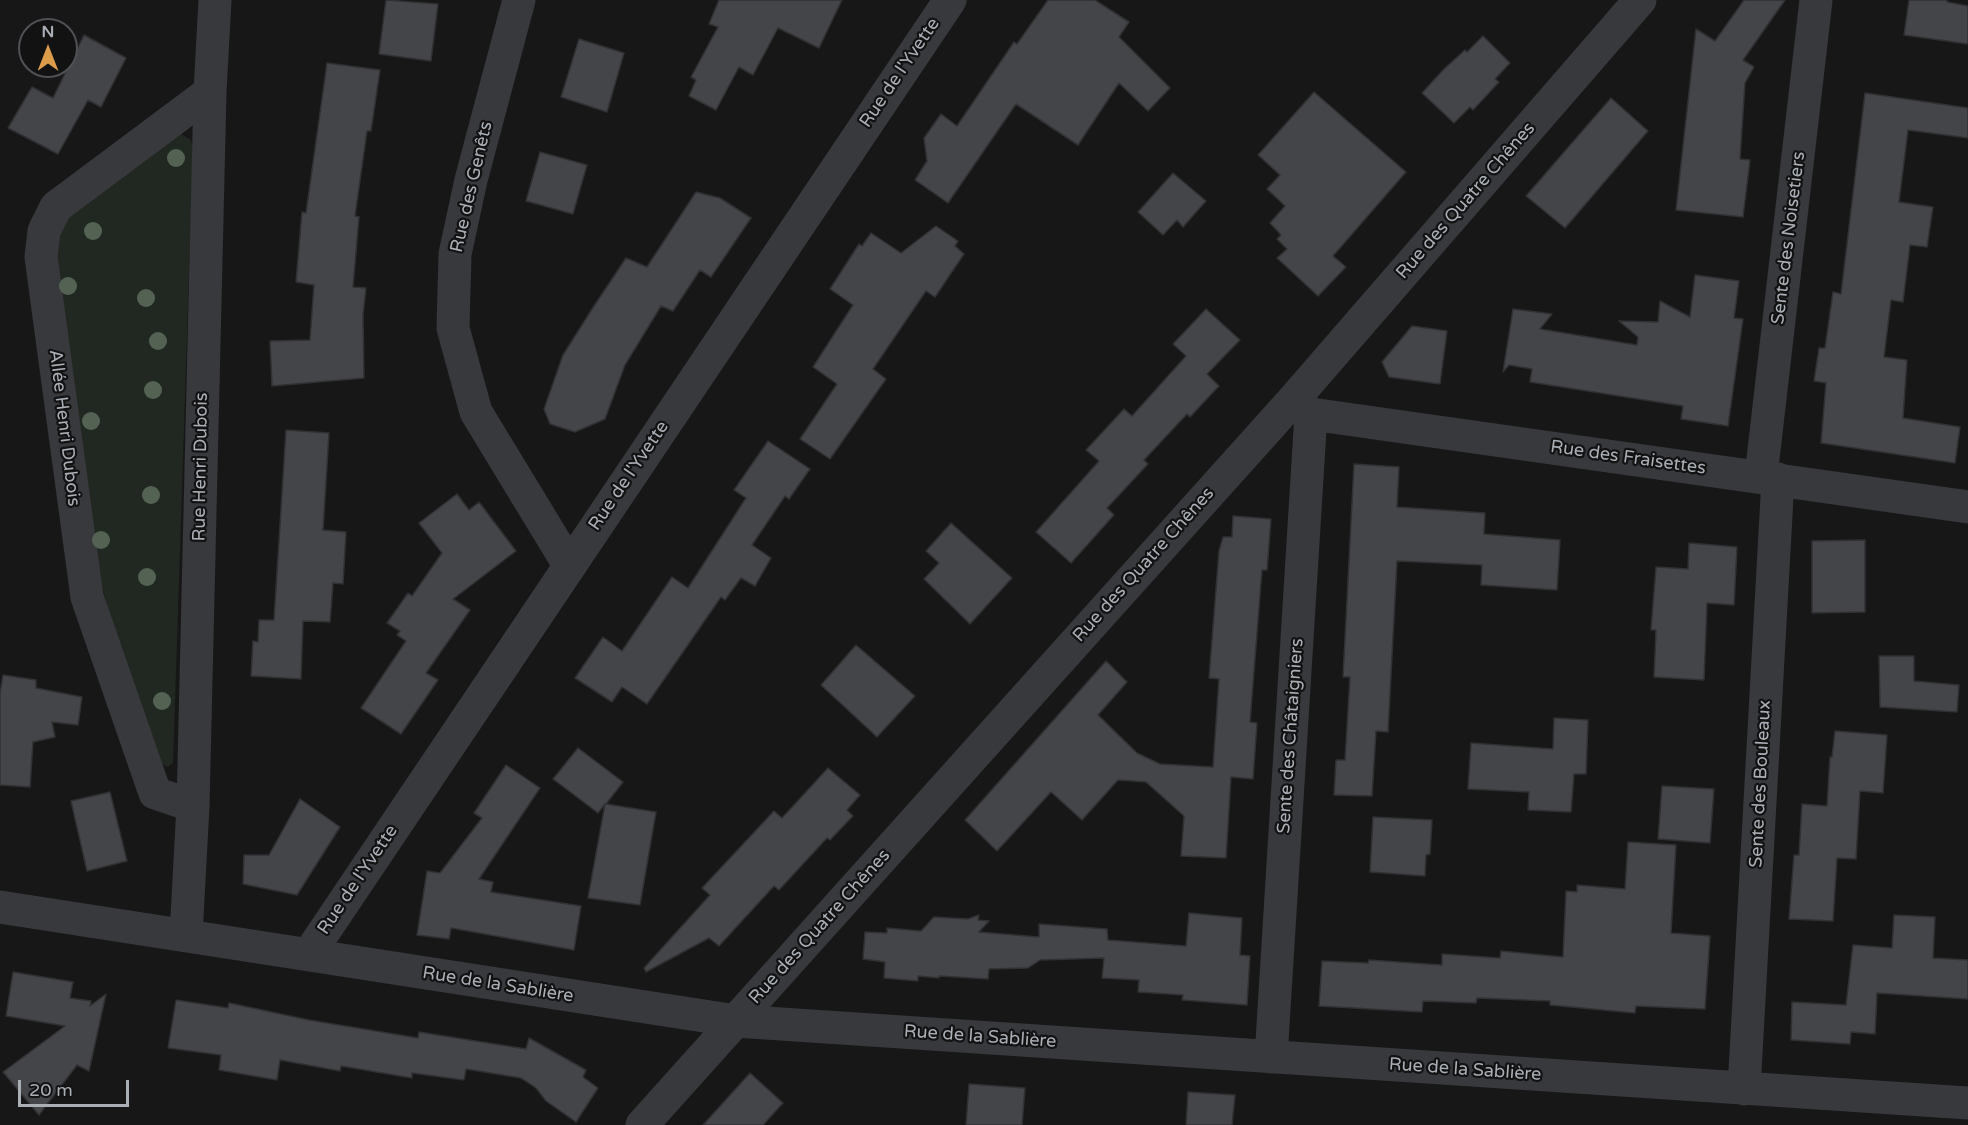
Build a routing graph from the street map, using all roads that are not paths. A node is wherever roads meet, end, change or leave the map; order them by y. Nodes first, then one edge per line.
1 (215, 0) edge
2 (519, 0) edge
3 (950, 0) edge
4 (1640, 0) edge
5 (1816, 0) edge
6 (210, 92) junction
7 (1303, 407) junction
8 (1769, 478) junction
9 (1968, 507) edge
10 (569, 565) junction
11 (193, 806) junction
12 (0, 907) edge
13 (186, 935) junction
14 (309, 954) junction
15 (736, 1021) junction
16 (1271, 1057) junction
17 (1744, 1089) junction
18 (1968, 1103) edge
19 (642, 1125) edge

1 - 6 street, Rue Henri Dubois
2 - 10 street, Rue des Genêts
3 - 10 street, Rue de l'Yvette
4 - 7 street, Rue des Quatre Chênes
5 - 8 street, Sente des Noisetiers
6 - 11 street, Rue Henri Dubois
6 - 11 street, Allée Henri Dubois
7 - 8 street, Rue des Fraisettes
7 - 15 street, Rue des Quatre Chênes
7 - 16 street, Sente des Châtaigniers
8 - 9 street, Rue des Fraisettes
8 - 17 street, Sente des Bouleaux
10 - 14 street, Rue de l'Yvette
11 - 13 street, Rue Henri Dubois
12 - 13 street, Rue de la Sablière
13 - 14 street, Rue de la Sablière
14 - 15 street, Rue de la Sablière
15 - 16 street, Rue de la Sablière
15 - 19 street, Rue des Quatre Chênes
16 - 17 street, Rue de la Sablière
17 - 18 street, Rue de la Sablière

